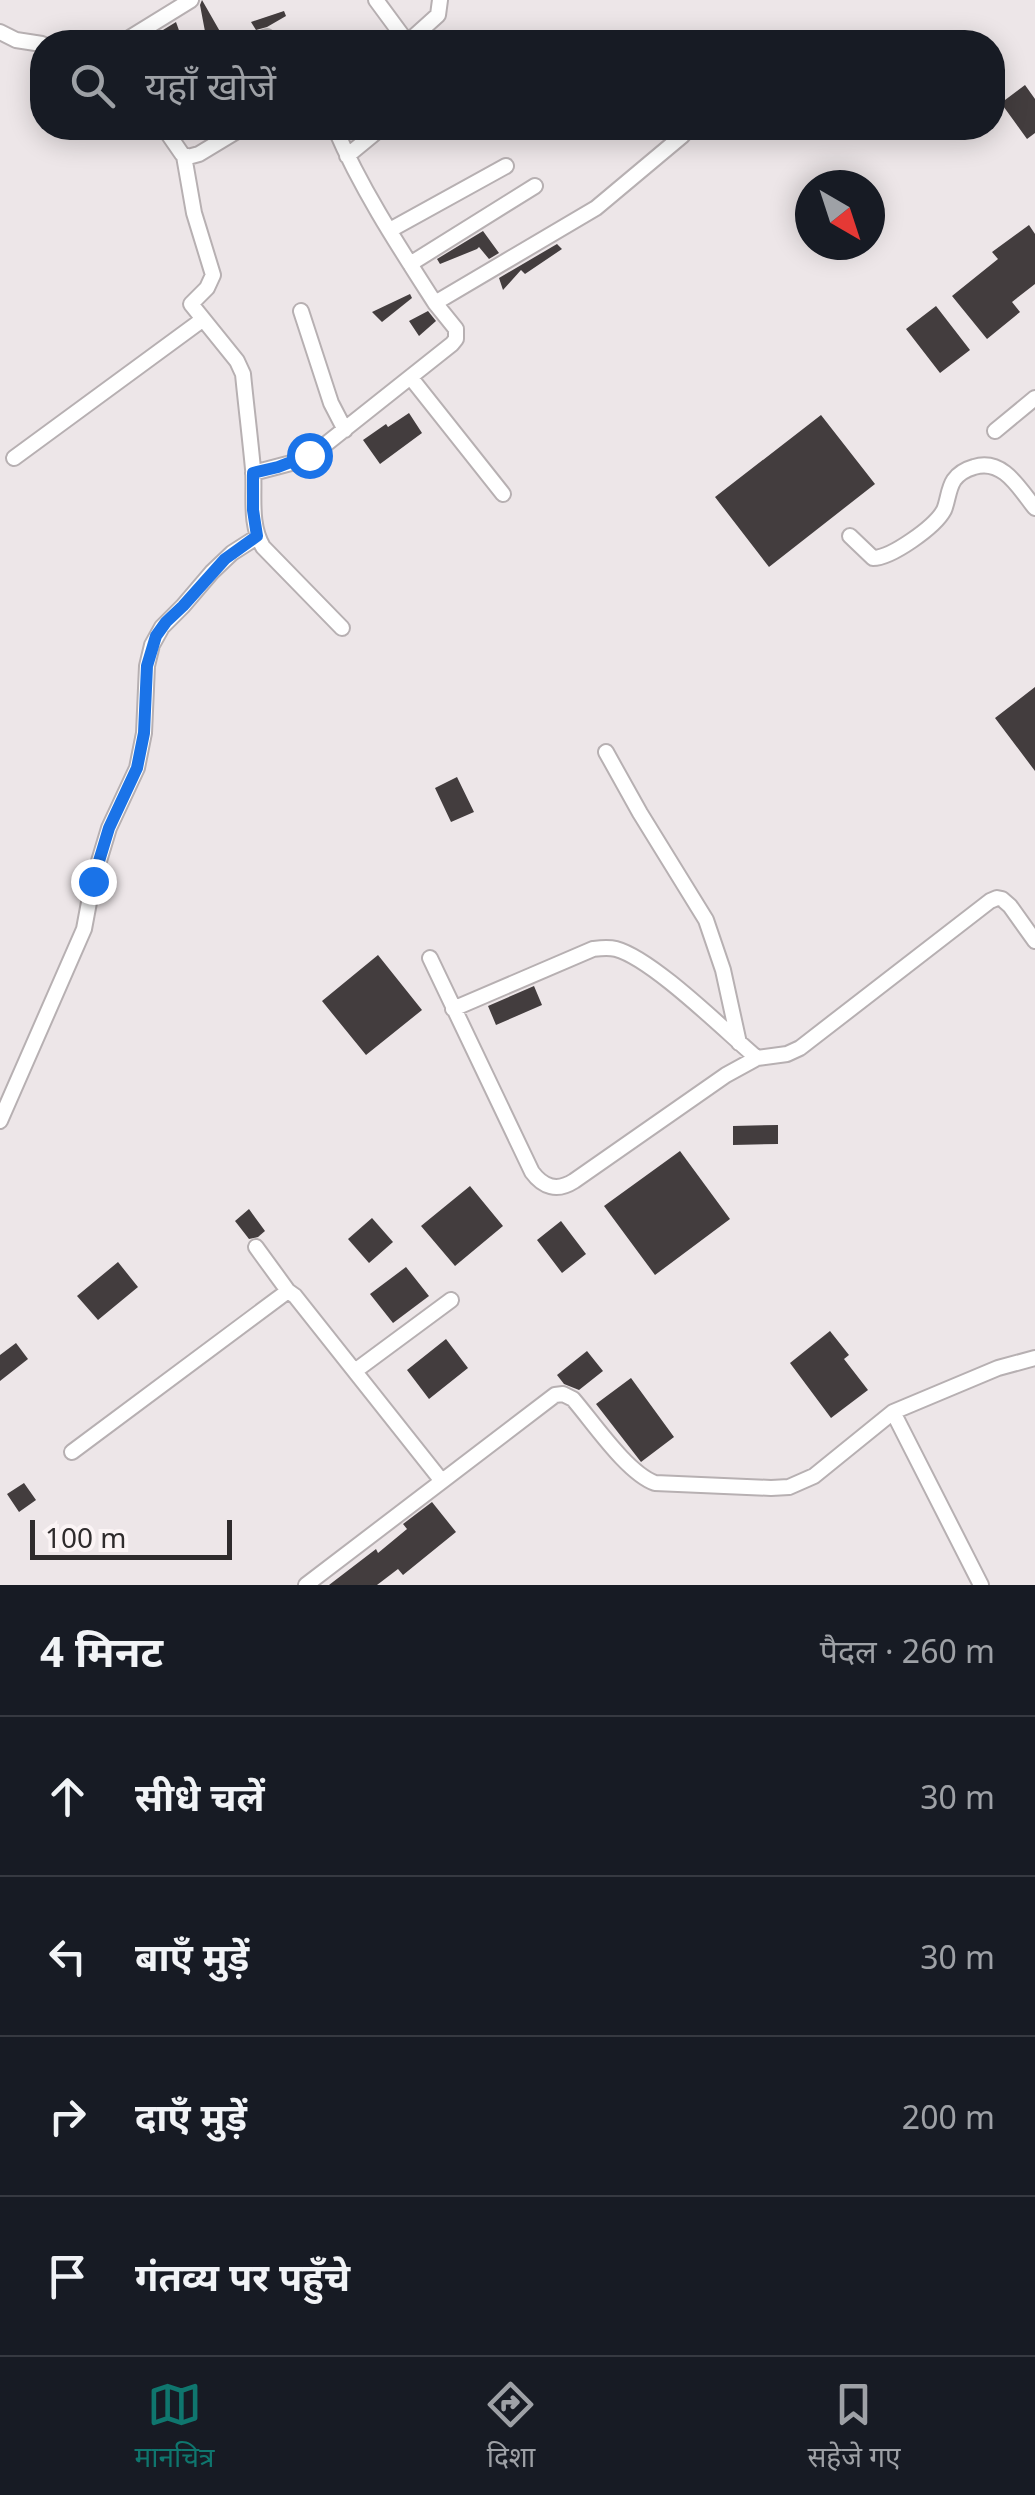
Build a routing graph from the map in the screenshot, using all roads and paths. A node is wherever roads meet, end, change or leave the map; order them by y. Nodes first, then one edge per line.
1 (191, 0) edge
2 (376, 0) edge
3 (440, 0) edge
4 (142, 30) edge
5 (398, 30) edge
6 (420, 30) edge
7 (0, 32) edge
8 (30, 42) edge
9 (173, 140) edge
10 (222, 140) edge
11 (341, 140) edge
12 (367, 140) edge
13 (676, 140) edge
14 (184, 156) junction
15 (348, 156) junction
16 (506, 166) dead end
17 (535, 186) dead end
18 (390, 230) junction
19 (410, 264) junction
20 (435, 303) junction
21 (300, 310) dead end
22 (202, 320) junction
23 (412, 378) junction
24 (1035, 398) edge
25 (345, 430) junction
26 (995, 431) dead end
27 (14, 458) dead end
28 (253, 473) junction
29 (503, 494) dead end
30 (1035, 508) edge
31 (257, 536) junction
32 (850, 536) dead end
33 (342, 628) dead end
34 (606, 752) dead end
35 (1035, 941) edge
36 (430, 958) dead end
37 (453, 1009) junction
38 (739, 1043) junction
39 (757, 1058) junction
40 (0, 1121) edge
41 (256, 1247) dead end
42 (288, 1291) junction
43 (451, 1300) dead end
44 (1035, 1358) edge
45 (354, 1371) junction
46 (893, 1412) junction
47 (72, 1452) dead end
48 (441, 1480) junction
49 (306, 1585) edge
50 (981, 1585) edge

1 - 4 street
2 - 5 street
3 - 6 street
7 - 8 street
9 - 14 street
10 - 14 street
11 - 15 street
12 - 15 street
13 - 20 street
14 - 22 street
15 - 18 street
16 - 18 street
17 - 19 street
18 - 19 street
19 - 20 street
20 - 23 street
21 - 25 street
22 - 27 street
22 - 28 street
23 - 25 street
23 - 29 street
24 - 26 street
25 - 28 street
28 - 31 street
30 - 32 street
31 - 33 street
31 - 40 street
34 - 38 street
35 - 39 street
36 - 37 street
37 - 38 street
37 - 39 street
38 - 39 street
41 - 42 street
42 - 45 street
42 - 47 street
43 - 45 street
44 - 46 street
45 - 48 street
46 - 48 street
46 - 50 street
48 - 49 street

